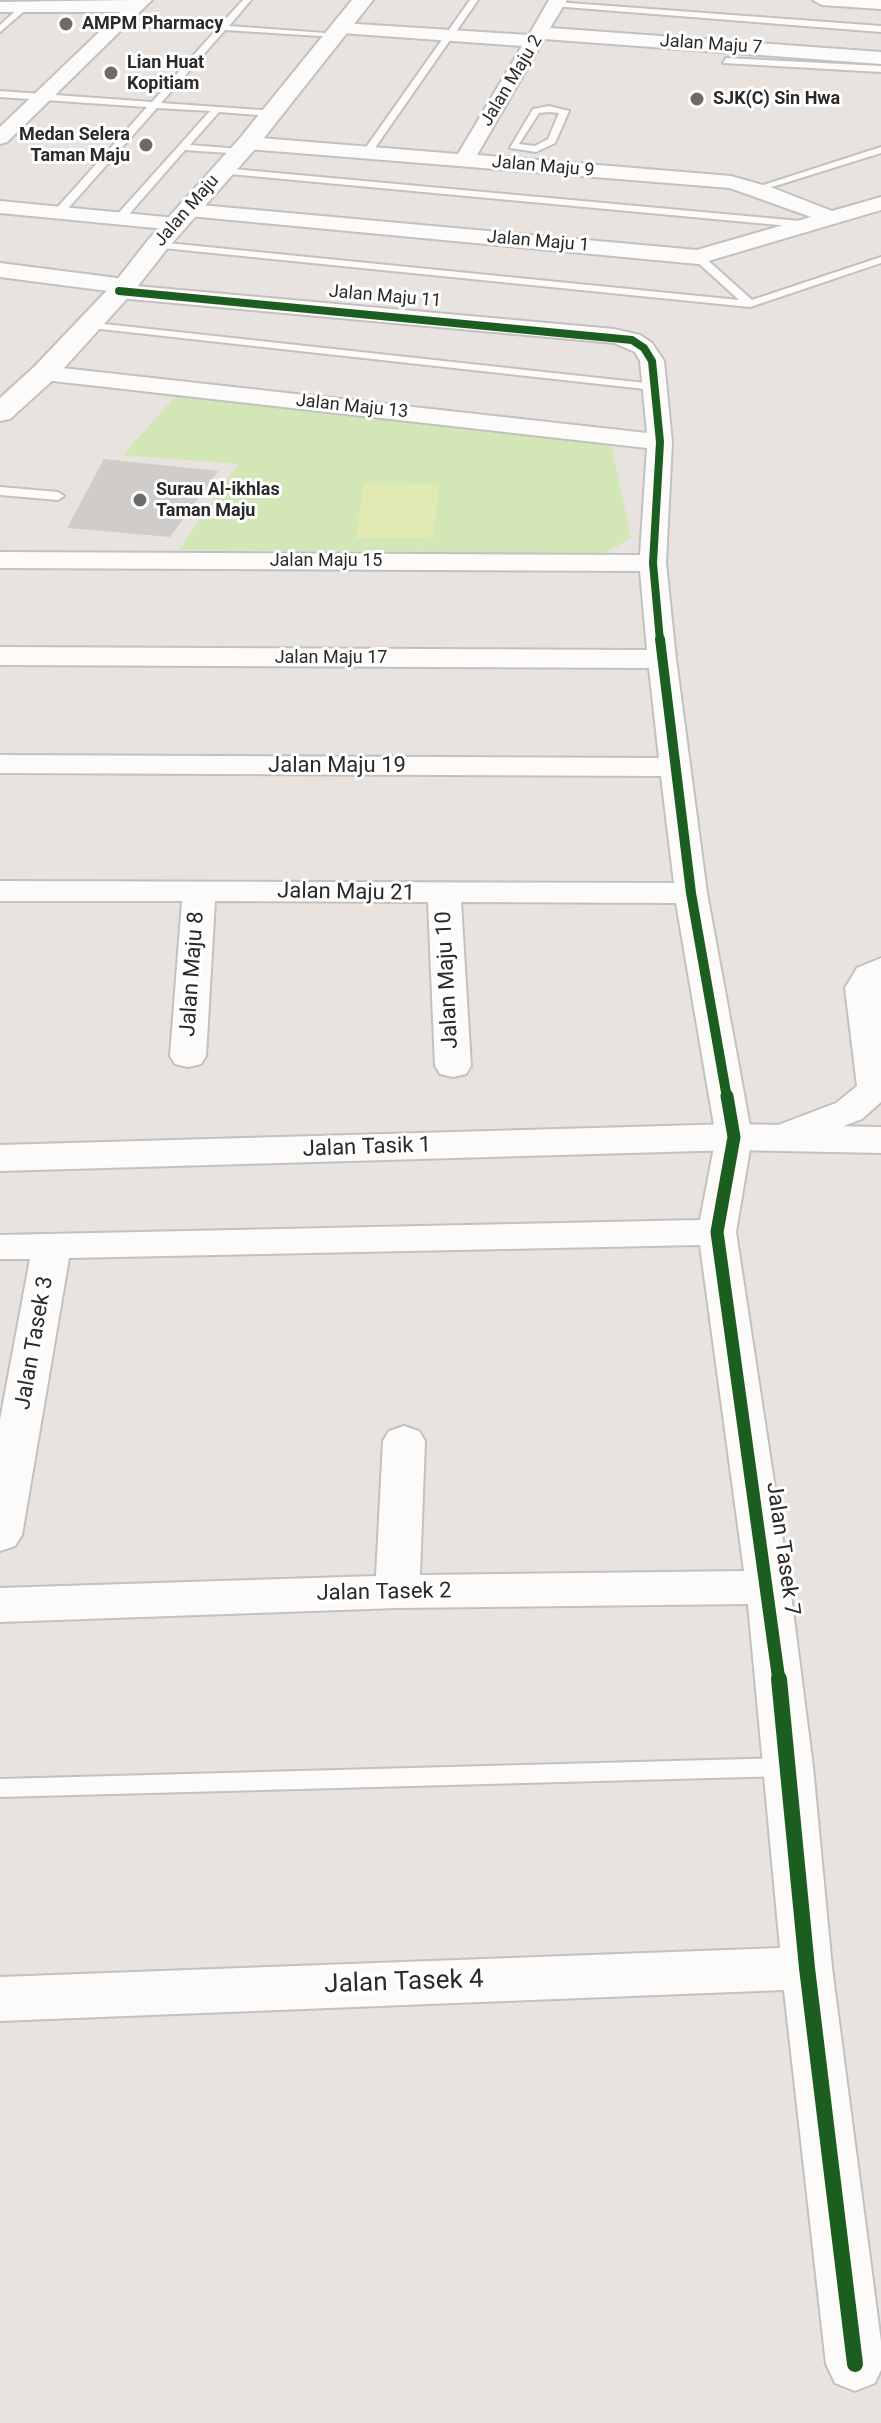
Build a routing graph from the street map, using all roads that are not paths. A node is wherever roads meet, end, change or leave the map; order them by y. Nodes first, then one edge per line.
1 (247, 0) edge
2 (363, 0) edge
3 (474, 0) edge
4 (822, 0) edge
5 (557, 2) edge
6 (67, 4) edge
7 (140, 4) edge
8 (881, 4) edge
9 (0, 7) edge
10 (25, 7) junction
11 (120, 22) junction
12 (220, 28) junction
13 (0, 29) edge
14 (881, 29) edge
15 (338, 31) junction
16 (450, 35) junction
17 (538, 37) junction
18 (881, 58) edge
19 (726, 61) dead end
20 (881, 69) edge
21 (0, 94) edge
22 (42, 97) junction
23 (153, 105) junction
24 (217, 109) junction
25 (272, 113) junction
26 (0, 138) edge
27 (513, 146) junction
28 (183, 147) junction
29 (244, 148) junction
30 (881, 150) edge
31 (367, 153) junction
32 (464, 161) junction
33 (497, 163) junction
34 (222, 171) junction
35 (756, 189) junction
36 (881, 203) edge
37 (0, 207) edge
38 (60, 211) junction
39 (182, 217) junction
40 (120, 218) junction
41 (821, 222) junction
42 (157, 245) junction
43 (698, 257) junction
44 (881, 260) edge
45 (0, 270) edge
46 (122, 289) junction
47 (750, 304) junction
48 (86, 325) junction
49 (44, 373) junction
50 (654, 387) junction
51 (0, 413) edge
52 (660, 442) junction
53 (0, 491) edge
54 (58, 496) dead end
55 (0, 560) edge
56 (653, 563) junction
57 (0, 656) edge
58 (662, 659) junction
59 (0, 764) edge
60 (674, 767) junction
61 (0, 891) edge
62 (199, 892) junction
63 (691, 893) junction
64 (444, 894) junction
65 (881, 968) edge
66 (188, 1056) dead end
67 (453, 1066) dead end
68 (734, 1137) junction
69 (778, 1138) junction
70 (881, 1140) edge
71 (0, 1158) edge
72 (717, 1232) junction
73 (52, 1246) junction
74 (0, 1247) edge
75 (404, 1441) dead end
76 (0, 1535) edge
77 (768, 1587) junction
78 (397, 1592) junction
79 (0, 1605) edge
80 (789, 1767) junction
81 (0, 1788) edge
82 (807, 1968) junction
83 (0, 1999) edge
84 (855, 2364) dead end

1 - 12 lane
2 - 15 street, Jalan Maju
3 - 16 lane
4 - 8 street
5 - 14 lane
5 - 17 street, Jalan Maju 2
6 - 7 street
6 - 10 street
7 - 11 street
9 - 10 street
10 - 13 lane
11 - 12 lane
11 - 22 street
12 - 15 lane
12 - 23 lane
15 - 16 street, Jalan Maju 7
15 - 25 street, Jalan Maju
16 - 17 street, Jalan Maju 7
16 - 31 lane
17 - 18 street, Jalan Maju 7
17 - 32 street, Jalan Maju 2
19 - 20 lane
21 - 22 lane
22 - 23 lane
22 - 26 street
23 - 24 lane
23 - 38 lane
24 - 25 lane
24 - 28 lane
25 - 29 street, Jalan Maju
27 - 27 lane
27 - 33 lane
28 - 29 lane
28 - 40 lane
29 - 31 street, Jalan Maju 9
29 - 34 street, Jalan Maju
30 - 35 lane
31 - 32 street, Jalan Maju 9
32 - 33 street, Jalan Maju 9
33 - 35 street, Jalan Maju 9
34 - 39 street, Jalan Maju
34 - 41 lane
35 - 41 street, Jalan Maju 9
36 - 41 street, Jalan Maju 1
37 - 38 street, Jalan Maju 1
38 - 40 street, Jalan Maju 1
39 - 40 street, Jalan Maju 1
39 - 42 street, Jalan Maju
39 - 43 street, Jalan Maju 1
41 - 43 street, Jalan Maju 1
42 - 46 street, Jalan Maju
42 - 47 lane
43 - 47 lane
44 - 47 lane
45 - 46 street, Jalan Maju 11
46 - 48 street, Jalan Maju
46 - 50 street, Jalan Maju 11
48 - 49 street, Jalan Maju
48 - 50 lane
49 - 51 street, Jalan Maju
49 - 52 street, Jalan Maju 13
50 - 52 street
52 - 56 street
53 - 54 lane
55 - 56 street, Jalan Maju 15
56 - 58 street
57 - 58 street, Jalan Maju 17
58 - 60 street
59 - 60 street, Jalan Maju 19
60 - 63 street
61 - 62 street, Jalan Maju 21
62 - 64 street, Jalan Maju 21
62 - 66 street, Jalan Maju 8
63 - 64 street, Jalan Maju 21
63 - 68 street
64 - 67 street, Jalan Maju 10
65 - 69 street
68 - 69 street, Jalan Tasik 1
68 - 71 street, Jalan Tasik 1
68 - 72 street, Jalan Tasek 7
69 - 70 street, Jalan Tasik 1
72 - 73 street
72 - 77 street, Jalan Tasek 7
73 - 74 street
73 - 76 street, Jalan Tasek 3
75 - 78 street
77 - 78 street, Jalan Tasek 2
77 - 80 street, Jalan Tasek 7
78 - 79 street, Jalan Tasek 2
80 - 81 lane
80 - 82 street, Jalan Tasek 7
82 - 83 street, Jalan Tasek 4
82 - 84 street, Jalan Tasek 7

